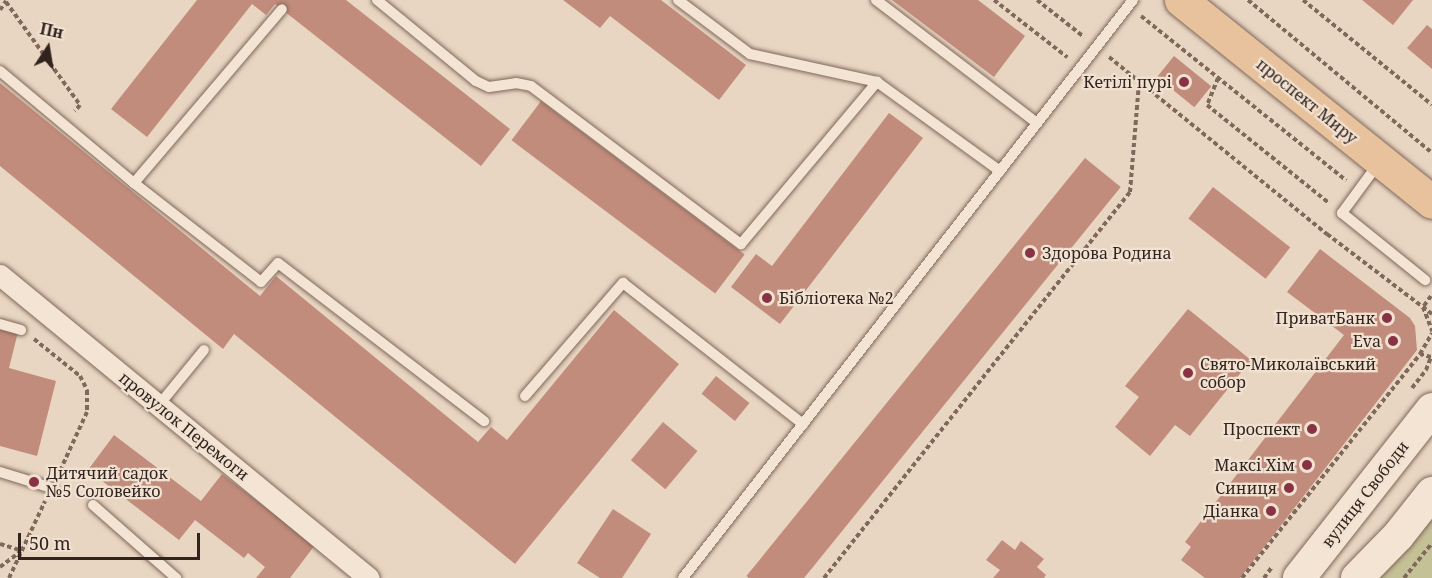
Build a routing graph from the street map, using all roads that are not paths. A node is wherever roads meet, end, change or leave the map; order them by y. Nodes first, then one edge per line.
1 (376, 0) edge
2 (678, 0) edge
3 (876, 0) edge
4 (1181, 0) edge
5 (1131, 3) edge
6 (282, 9) dead end
7 (0, 71) edge
8 (877, 82) junction
9 (1037, 123) junction
10 (1381, 160) junction
11 (1000, 171) junction
12 (134, 183) junction
13 (1432, 202) edge
14 (0, 275) edge
15 (1425, 280) dead end
16 (0, 324) edge
17 (21, 330) road end
18 (204, 350) dead end
19 (525, 396) dead end
20 (159, 405) junction
21 (1432, 409) edge
22 (484, 421) dead end
23 (803, 424) junction
24 (0, 472) edge
25 (52, 489) road end
26 (1432, 493) edge
27 (93, 505) dead end
28 (1356, 506) junction
29 (1398, 536) junction
30 (176, 578) edge
31 (369, 578) edge
32 (683, 578) edge
33 (1299, 578) edge
34 (1357, 578) edge

1 - 8 lane
2 - 8 lane
3 - 9 lane
4 - 10 main road, проспект Миру
5 - 9 lane
6 - 12 lane
7 - 12 lane
8 - 11 lane
9 - 11 lane
10 - 13 main road, проспект Миру
10 - 15 lane
11 - 23 lane
12 - 22 lane
14 - 20 street, провулок Перемоги
16 - 17 lane
18 - 20 lane
19 - 23 lane
20 - 31 street, провулок Перемоги
21 - 28 main road, вулиця Свободи
23 - 32 lane
24 - 25 lane
26 - 29 main road
27 - 30 lane
28 - 29 main road
28 - 33 main road, вулиця Свободи
29 - 34 main road

